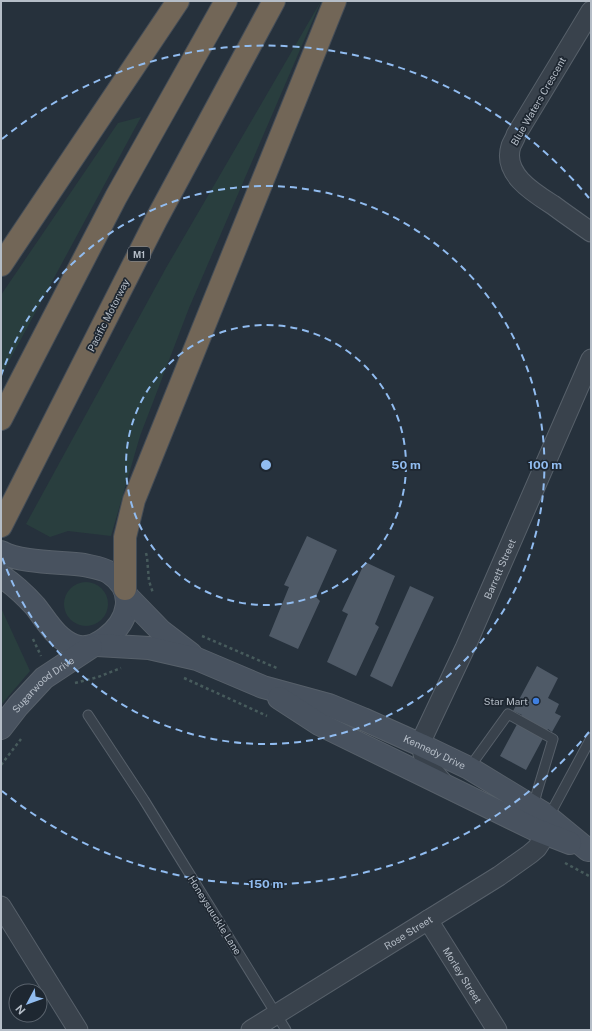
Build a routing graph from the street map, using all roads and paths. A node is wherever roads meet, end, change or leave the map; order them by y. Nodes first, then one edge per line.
1 (178, 1) edge
2 (226, 1) edge
3 (274, 1) edge
4 (335, 1) edge
5 (591, 11) edge
6 (591, 232) edge
7 (1, 266) edge
8 (591, 359) edge
9 (1, 418) edge
10 (5, 518) edge
11 (144, 550) dead end
12 (1, 552) edge
13 (1, 576) edge
14 (126, 592) junction
15 (156, 598) dead end
16 (201, 635) dead end
17 (94, 646) junction
18 (197, 659) junction
19 (125, 666) dead end
20 (284, 671) dead end
21 (183, 678) dead end
22 (72, 684) dead end
23 (263, 687) junction
24 (88, 715) dead end
25 (269, 717) dead end
26 (1, 728) edge
27 (22, 736) dead end
28 (591, 738) edge
29 (421, 744) junction
30 (387, 757) junction
31 (1, 765) edge
32 (469, 768) junction
33 (447, 787) junction
34 (545, 820) junction
35 (590, 851) edge
36 (560, 861) dead end
37 (591, 877) edge
38 (1, 906) edge
39 (428, 920) junction
40 (282, 1022) edge
41 (78, 1030) edge
42 (251, 1030) edge
43 (497, 1030) edge

1 - 7 highway
2 - 9 highway
3 - 10 highway, Pacific Motorway / M1
4 - 14 highway
5 - 6 street, Blue Waters Crescent
8 - 29 street, Barrett Street
11 - 15 path
12 - 14 street, Kennedy Drive
13 - 17 street, Kennedy Drive
14 - 17 street, Sugarwood Drive
14 - 18 street, Kennedy Drive
16 - 20 path
17 - 18 street, Kennedy Drive
17 - 26 street, Sugarwood Drive
18 - 23 street, Kennedy Drive
19 - 22 path
21 - 25 path
23 - 29 street, Kennedy Drive
23 - 30 street, Kennedy Drive
24 - 40 lane, Honeysuuckle Lane
27 - 31 path
28 - 34 lane
29 - 30 street
29 - 32 street, Kennedy Drive
29 - 33 street
30 - 33 street, Kennedy Drive
32 - 34 street, Kennedy Drive
32 - 34 lane
33 - 34 street, Kennedy Drive
34 - 35 street, Kennedy Drive
34 - 39 street, Rose Street
36 - 37 path
38 - 41 street
39 - 40 street, Rose Street
39 - 43 street, Morley Street
40 - 42 street, Rose Street

